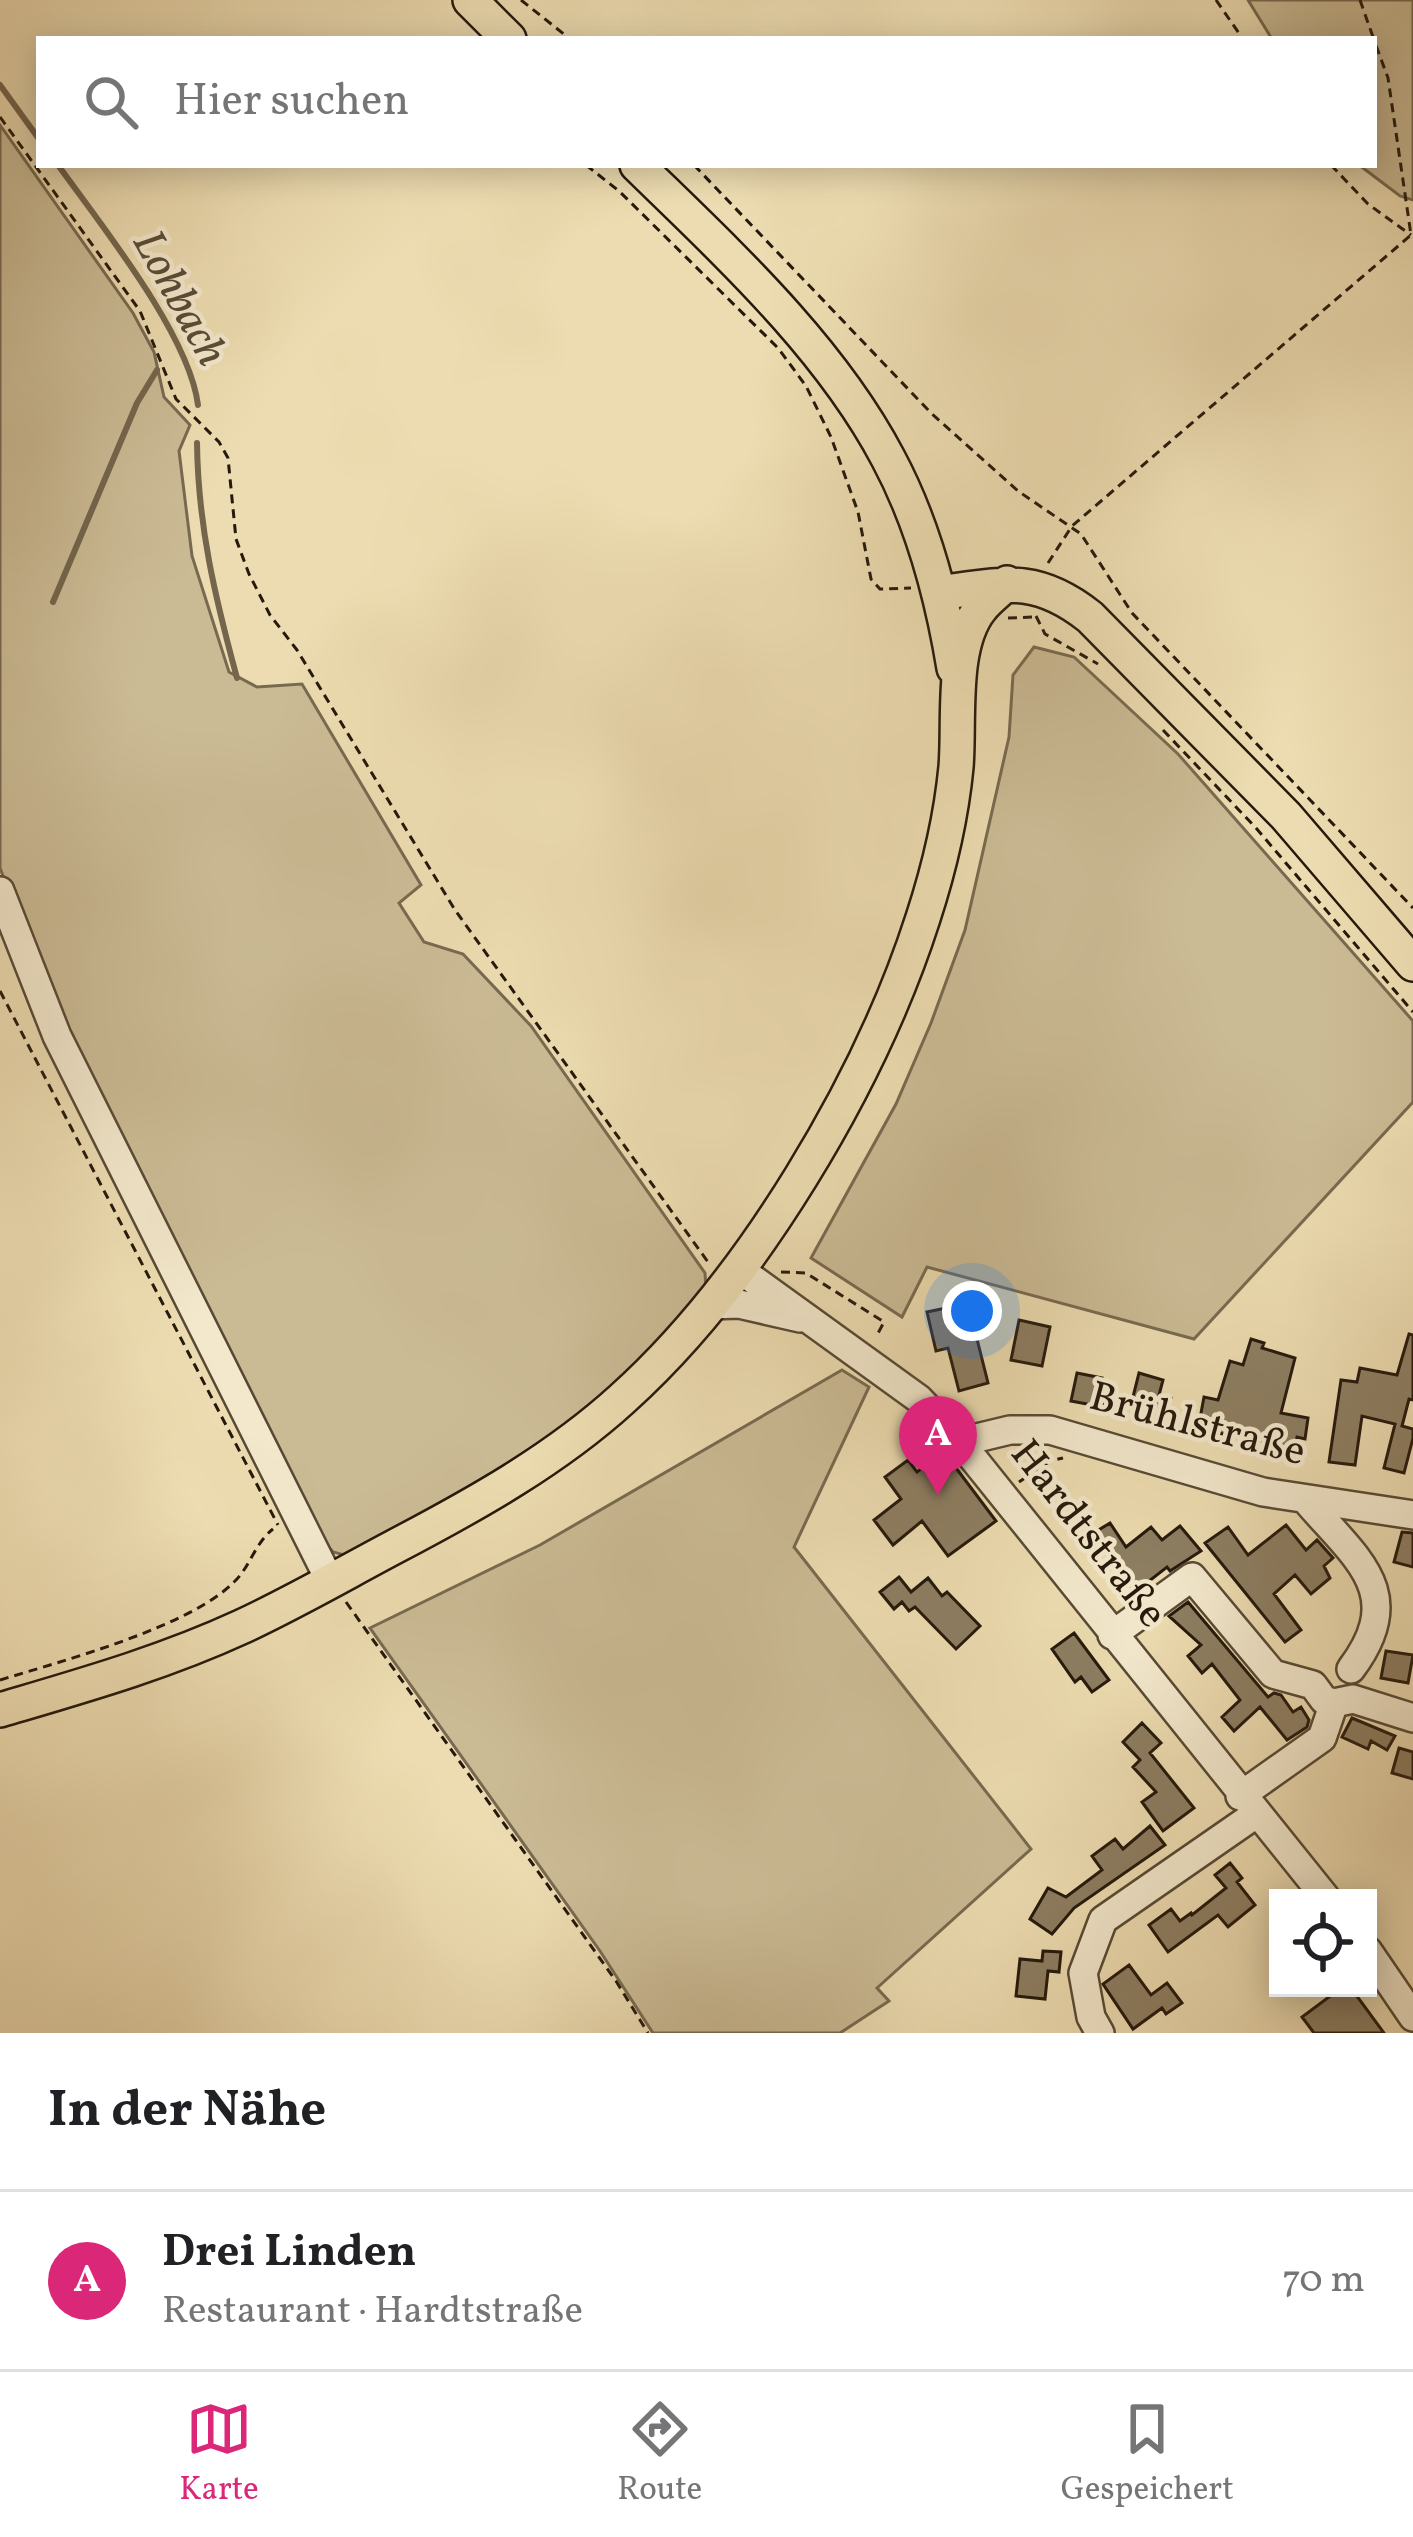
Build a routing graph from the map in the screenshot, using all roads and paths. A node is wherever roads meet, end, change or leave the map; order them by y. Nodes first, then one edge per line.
1 (470, 0) edge
2 (521, 0) edge
3 (1216, 0) edge
4 (1360, 0) edge
5 (506, 36) edge
6 (566, 36) edge
7 (1241, 36) edge
8 (1373, 36) edge
9 (1377, 47) edge
10 (0, 117) edge
11 (36, 167) edge
12 (37, 168) edge
13 (590, 168) edge
14 (640, 168) edge
15 (697, 168) edge
16 (1334, 168) edge
17 (1412, 235) edge
18 (1072, 526) junction
19 (938, 588) junction
20 (1026, 595) junction
21 (1103, 667) dead end
22 (958, 694) junction
23 (1164, 731) dead end
24 (0, 890) edge
25 (1413, 908) edge
26 (1413, 964) edge
27 (0, 991) edge
28 (1413, 1012) edge
29 (776, 1272) dead end
30 (727, 1285) junction
31 (810, 1320) junction
32 (864, 1359) junction
33 (959, 1442) junction
34 (1075, 1456) dead end
35 (1006, 1498) junction
36 (1305, 1499) junction
37 (1413, 1515) edge
38 (286, 1522) junction
39 (330, 1581) junction
40 (1112, 1635) junction
41 (1351, 1669) junction
42 (0, 1680) edge
43 (1334, 1695) junction
44 (0, 1710) edge
45 (1413, 1718) edge
46 (1248, 1805) junction
47 (1318, 1889) edge
48 (1377, 1965) edge
49 (1413, 2017) edge
50 (648, 2033) edge
51 (1100, 2033) edge

1 - 5 main road
2 - 6 path
3 - 7 path
4 - 8 path
9 - 17 path
10 - 11 path
12 - 30 path
13 - 19 path
14 - 19 main road
15 - 18 path
16 - 17 path
17 - 18 path
18 - 20 path
18 - 25 path
19 - 20 main road
19 - 22 main road
20 - 21 path
20 - 22 main road
20 - 26 main road
22 - 30 main road
23 - 28 path
24 - 38 street
27 - 38 path
29 - 32 path
30 - 31 street, Hardtstraße
30 - 31 street
30 - 39 main road
31 - 32 street, Hardtstraße
32 - 33 street, Hardtstraße
33 - 35 street, Hardtstraße
33 - 36 street, Brühlstraße
34 - 35 path
35 - 40 street, Hardtstraße
36 - 37 street, Brühlstraße
36 - 41 street
38 - 39 street
38 - 42 path
39 - 44 main road
39 - 50 path
40 - 43 street
40 - 46 street, Hardtstraße
41 - 43 street
41 - 43 street
43 - 45 street
43 - 46 street
46 - 47 street, Hardtstraße
46 - 51 street
48 - 49 street

